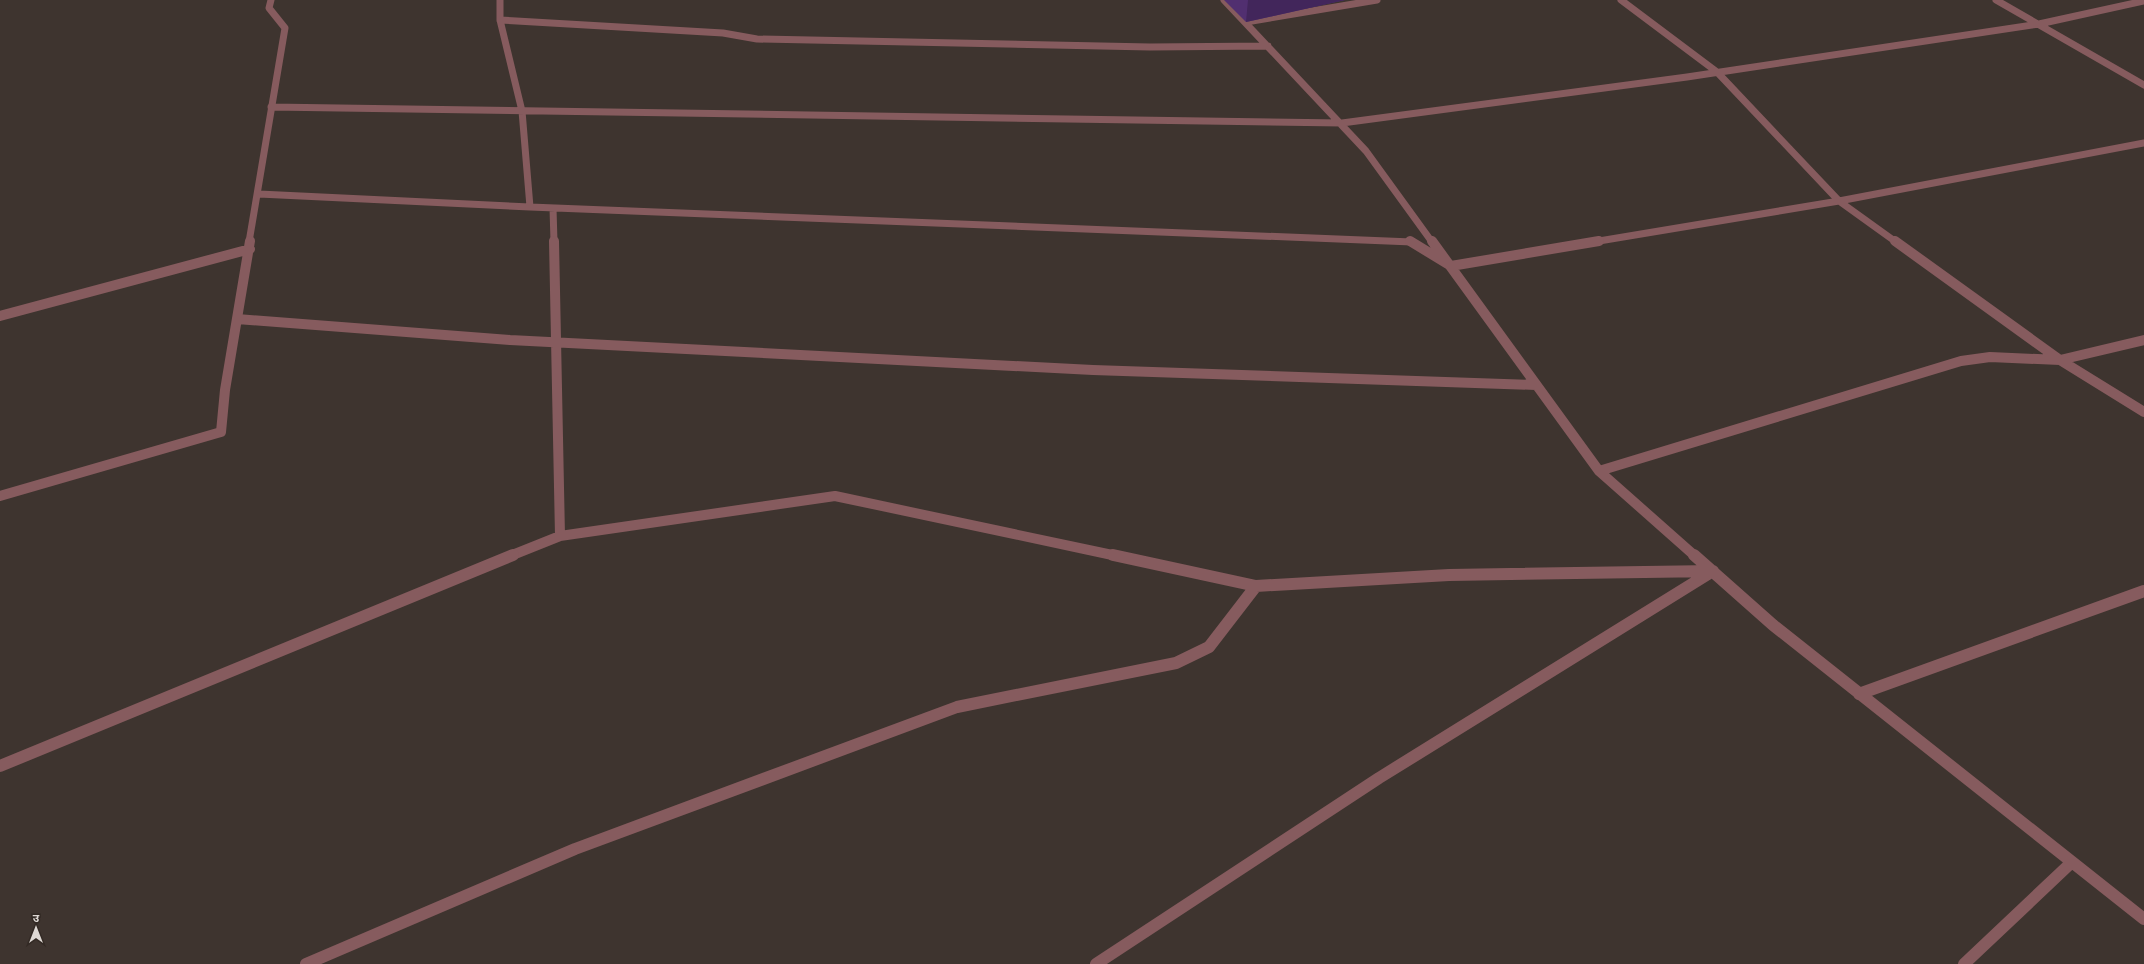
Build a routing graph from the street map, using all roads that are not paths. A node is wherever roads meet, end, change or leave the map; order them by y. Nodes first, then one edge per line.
1 (271, 0) edge
2 (500, 0) edge
3 (1224, 0) edge
4 (1377, 0) edge
5 (1621, 0) edge
6 (1996, 0) edge
7 (2144, 1) edge
8 (500, 20) junction
9 (1246, 22) junction
10 (2039, 24) junction
11 (1268, 46) junction
12 (1717, 72) junction
13 (2144, 85) edge
14 (272, 107) junction
15 (522, 111) junction
16 (1342, 123) junction
17 (2144, 143) edge
18 (259, 194) junction
19 (1839, 201) junction
20 (530, 207) junction
21 (553, 208) junction
22 (250, 249) junction
23 (1451, 266) junction
24 (0, 316) edge
25 (237, 319) junction
26 (2144, 340) edge
27 (555, 342) junction
28 (2060, 360) junction
29 (1536, 385) junction
30 (2144, 412) edge
31 (1599, 471) junction
32 (0, 496) edge
33 (560, 536) junction
34 (1713, 571) junction
35 (1256, 586) junction
36 (2144, 591) edge
37 (1859, 694) junction
38 (0, 766) edge
39 (2072, 862) junction
40 (2144, 919) edge
41 (306, 964) edge
42 (1096, 964) edge
43 (1964, 964) edge

1 - 14 street
2 - 8 street
3 - 9 street
4 - 9 street
5 - 12 street
6 - 10 street
7 - 10 street
8 - 11 street
8 - 15 street
9 - 11 street
10 - 12 street
10 - 13 street
11 - 16 street
12 - 16 street
12 - 19 street
14 - 15 street
14 - 18 street
15 - 16 street
15 - 20 street
16 - 23 street
17 - 19 street
18 - 20 street
18 - 22 street
19 - 23 street
19 - 28 street
20 - 21 street
21 - 23 street
21 - 27 street
22 - 24 street
22 - 25 street
23 - 29 street
25 - 27 street
25 - 32 street
26 - 28 street
27 - 29 street
27 - 33 street
28 - 30 street
28 - 31 street
29 - 31 street
31 - 34 street
33 - 35 street
33 - 38 street
34 - 35 street
34 - 37 street
34 - 42 street
35 - 41 street
36 - 37 street
37 - 39 street
39 - 40 street
39 - 43 street

